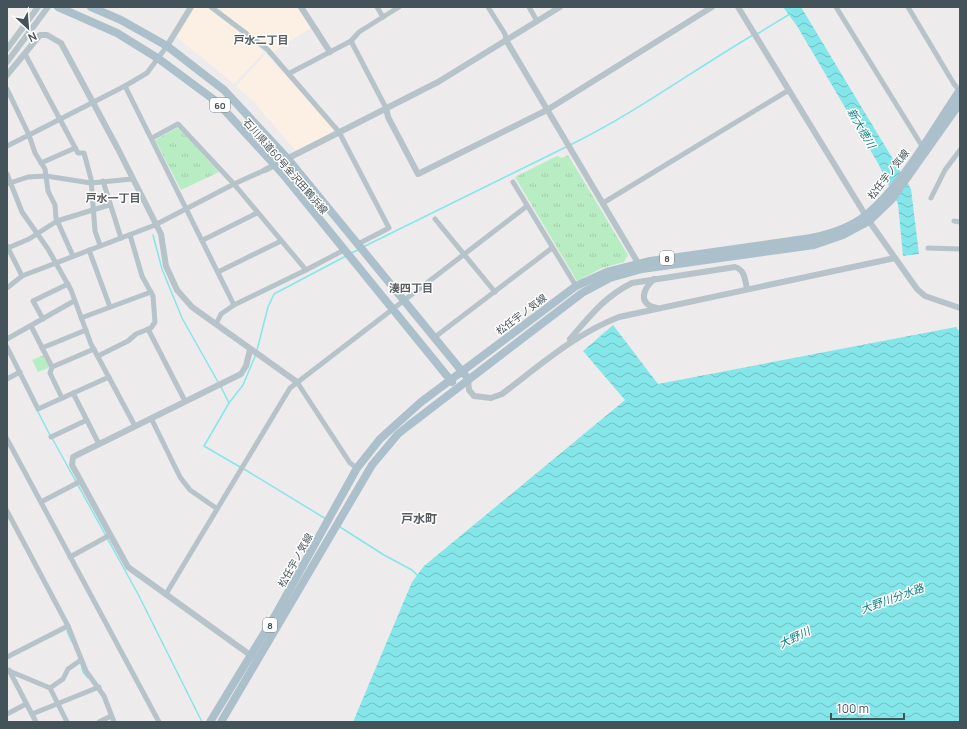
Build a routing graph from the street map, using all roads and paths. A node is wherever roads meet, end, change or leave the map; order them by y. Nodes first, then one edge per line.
1 (38, 7) edge
2 (48, 7) edge
3 (58, 7) edge
4 (91, 7) edge
5 (191, 7) edge
6 (211, 7) edge
7 (301, 7) edge
8 (377, 7) edge
9 (399, 7) edge
10 (488, 7) edge
11 (528, 7) edge
12 (560, 7) edge
13 (712, 7) edge
14 (738, 7) edge
15 (836, 7) edge
16 (908, 7) edge
17 (383, 17) junction
18 (537, 21) junction
19 (506, 40) junction
20 (351, 41) junction
21 (168, 46) junction
22 (7, 49) edge
23 (330, 52) junction
24 (24, 54) junction
25 (160, 58) junction
26 (7, 62) edge
27 (290, 73) junction
28 (7, 75) edge
29 (125, 86) junction
30 (7, 89) edge
31 (789, 90) junction
32 (960, 91) edge
33 (92, 103) junction
34 (960, 103) edge
35 (386, 108) junction
36 (547, 110) junction
37 (60, 120) junction
38 (339, 132) junction
39 (29, 135) junction
40 (152, 138) junction
41 (7, 146) edge
42 (922, 146) junction
43 (75, 148) junction
44 (960, 150) edge
45 (288, 159) junction
46 (41, 163) junction
47 (275, 165) junction
48 (265, 170) joint
49 (909, 172) junction
50 (7, 174) edge
51 (46, 176) junction
52 (132, 179) junction
53 (103, 181) junction
54 (513, 182) dead end
55 (9, 183) edge
56 (91, 183) junction
57 (234, 184) junction
58 (931, 198) dead end
59 (603, 203) junction
60 (110, 205) junction
61 (527, 206) junction
62 (187, 208) junction
63 (93, 210) junction
64 (258, 213) junction
65 (868, 218) junction
66 (435, 219) dead end
67 (57, 221) junction
68 (954, 221) dead end
69 (960, 222) edge
70 (155, 225) junction
71 (38, 233) junction
72 (130, 235) junction
73 (121, 238) junction
74 (203, 240) junction
75 (280, 241) junction
76 (358, 244) junction
77 (100, 245) junction
78 (7, 247) edge
79 (552, 248) junction
80 (928, 248) dead end
81 (960, 249) edge
82 (89, 250) junction
83 (344, 250) junction
84 (464, 254) junction
85 (9, 256) edge
86 (73, 256) junction
87 (895, 258) junction
88 (56, 262) junction
89 (640, 266) junction
90 (306, 270) junction
91 (218, 272) junction
92 (22, 276) junction
93 (656, 278) junction
94 (68, 284) junction
95 (576, 286) junction
96 (7, 288) edge
97 (747, 289) junction
98 (151, 292) junction
99 (495, 292) junction
100 (403, 300) junction
101 (74, 301) junction
102 (234, 304) junction
103 (110, 307) junction
104 (393, 308) junction
105 (658, 308) junction
106 (960, 308) edge
107 (81, 318) junction
108 (43, 319) junction
109 (216, 324) junction
110 (31, 326) junction
111 (148, 329) junction
112 (86, 330) junction
113 (435, 337) junction
114 (7, 339) edge
115 (564, 347) junction
116 (7, 348) edge
117 (42, 348) junction
118 (94, 349) junction
119 (250, 350) junction
120 (98, 356) junction
121 (52, 367) junction
122 (462, 370) junction
123 (20, 372) junction
124 (109, 377) junction
125 (7, 379) edge
126 (450, 379) junction
127 (468, 379) junction
128 (297, 382) junction
129 (457, 387) junction
130 (468, 390) junction
131 (73, 393) junction
132 (62, 398) junction
133 (185, 401) junction
134 (151, 418) junction
135 (87, 420) junction
136 (135, 426) junction
137 (51, 437) dead end
138 (7, 438) edge
139 (99, 444) junction
140 (357, 468) junction
141 (80, 482) junction
142 (41, 502) junction
143 (216, 508) junction
144 (7, 511) edge
145 (335, 520) junction
146 (330, 528) junction
147 (110, 536) junction
148 (70, 557) junction
149 (166, 594) junction
150 (68, 626) junction
151 (250, 655) junction
152 (7, 657) edge
153 (258, 660) junction
154 (80, 661) junction
155 (8, 670) edge
156 (50, 688) junction
157 (97, 688) junction
158 (58, 703) junction
159 (26, 704) junction
160 (7, 714) edge
161 (32, 714) junction
162 (111, 716) junction
163 (36, 722) edge
164 (67, 722) edge
165 (99, 722) edge
166 (114, 722) edge
167 (159, 722) edge
168 (210, 722) edge
169 (221, 722) edge

1 - 22 street
2 - 26 street
3 - 25 main road, 石川県道60号金沢田鶴浜線 / 60
4 - 21 main road, 石川県道60号金沢田鶴浜線 / 60
5 - 21 street
6 - 27 street
7 - 23 street
8 - 17 street
9 - 17 street
10 - 19 street
11 - 18 street
12 - 18 street
13 - 36 street
14 - 31 street
15 - 42 street
16 - 32 street
17 - 20 street
18 - 19 street
19 - 35 street
19 - 36 street
20 - 23 street
20 - 35 street
21 - 25 street
21 - 45 main road, 石川県道60号金沢田鶴浜線 / 60
23 - 27 street
24 - 28 street
24 - 33 street
24 - 37 street
25 - 29 street
25 - 47 main road, 石川県道60号金沢田鶴浜線 / 60
27 - 38 street
29 - 33 street
29 - 40 street
30 - 39 street
31 - 59 street
31 - 65 street
32 - 42 main road, 松任宇ノ気線 / 8
33 - 37 street
33 - 52 street
34 - 49 main road, 松任宇ノ気線 / 8
35 - 36 street
35 - 38 street
36 - 59 street
37 - 39 street
37 - 43 street
38 - 45 street
38 - 76 street
39 - 41 street
39 - 46 street
40 - 57 street
40 - 62 street
42 - 49 main road, 松任宇ノ気線 / 8
43 - 46 street
43 - 56 street
44 - 58 street
45 - 47 street
45 - 76 main road, 石川県道60号金沢田鶴浜線 / 60
46 - 51 street
47 - 48 street
47 - 83 main road, 石川県道60号金沢田鶴浜線 / 60
48 - 57 street
49 - 65 main road, 松任宇ノ気線 / 8
50 - 55 street
51 - 55 street
51 - 56 street
51 - 67 street
52 - 53 street
52 - 70 street
53 - 56 street
53 - 60 street
54 - 61 street
55 - 71 street
56 - 63 street
57 - 62 street
57 - 64 street
59 - 89 street
60 - 63 street
60 - 73 street
61 - 79 street
61 - 84 street
62 - 70 street
62 - 74 street
63 - 67 street
63 - 77 street
64 - 74 street
64 - 75 street
65 - 87 street
65 - 89 main road, 松任宇ノ気線 / 8
66 - 84 street
67 - 71 street
67 - 86 street
68 - 69 street
70 - 72 street
70 - 109 street
71 - 78 street
71 - 88 street
72 - 73 street
72 - 98 street
73 - 77 street
74 - 91 street
75 - 90 street
75 - 91 street
76 - 100 main road, 石川県道60号金沢田鶴浜線 / 60
77 - 82 street
78 - 85 street
79 - 95 street
79 - 99 street
80 - 81 street
82 - 86 street
82 - 103 street
83 - 90 street
83 - 104 main road, 石川県道60号金沢田鶴浜線 / 60
84 - 99 street
84 - 100 street
85 - 92 street
86 - 88 street
87 - 97 street
87 - 106 street
88 - 92 street
88 - 94 street
89 - 95 main road, 松任宇ノ気線 / 8
89 - 127 main road, 松任宇ノ気線 / 8
90 - 102 street
91 - 102 street
92 - 96 street
93 - 97 street
93 - 105 street
93 - 115 street
94 - 101 street
94 - 108 street
95 - 122 main road, 松任宇ノ気線 / 8
97 - 105 street
98 - 103 street
98 - 111 street
99 - 113 street
100 - 104 street
100 - 113 main road, 石川県道60号金沢田鶴浜線 / 60
101 - 107 street
101 - 108 street
102 - 109 street
103 - 107 street
104 - 126 main road, 石川県道60号金沢田鶴浜線 / 60
104 - 128 street
105 - 115 street
107 - 112 street
108 - 110 street
109 - 119 street
110 - 114 street
110 - 117 street
111 - 120 street
111 - 133 street
112 - 117 street
112 - 118 street
113 - 122 main road, 石川県道60号金沢田鶴浜線 / 60
115 - 130 street
116 - 123 street
117 - 121 street
118 - 120 street
118 - 121 street
119 - 128 street
119 - 133 street
120 - 124 street
121 - 132 street
122 - 126 main road, 松任宇ノ気線 / 8
122 - 127 main road, 石川県道60号金沢田鶴浜線 / 60
123 - 125 street
123 - 132 street
124 - 131 street
124 - 136 street
126 - 129 main road, 石川県道60号金沢田鶴浜線 / 60
126 - 140 main road, 松任宇ノ気線 / 8
127 - 129 main road, 松任宇ノ気線 / 8
127 - 130 street
128 - 140 street
128 - 143 street
129 - 130 street
129 - 145 main road, 松任宇ノ気線 / 8
131 - 132 street
131 - 135 street
133 - 134 street
134 - 136 street
134 - 143 street
135 - 137 street
135 - 139 street
136 - 139 street
138 - 142 street
139 - 141 street
140 - 145 main road, 松任宇ノ気線 / 8
141 - 142 street
141 - 147 street
142 - 148 street
143 - 149 street
144 - 150 street
145 - 146 main road, 松任宇ノ気線 / 8
146 - 151 main road, 松任宇ノ気線 / 8
146 - 153 main road, 松任宇ノ気線 / 8
147 - 148 street
147 - 149 street
148 - 167 street
149 - 151 street
150 - 152 street
150 - 154 street
151 - 153 street
151 - 168 main road, 松任宇ノ気線 / 8
153 - 169 main road, 松任宇ノ気線 / 8
154 - 156 street
154 - 157 street
155 - 156 street
155 - 159 street
156 - 158 street
157 - 158 street
157 - 162 street
158 - 161 street
158 - 164 street
159 - 160 street
159 - 161 street
161 - 163 street
162 - 165 street
162 - 166 street

